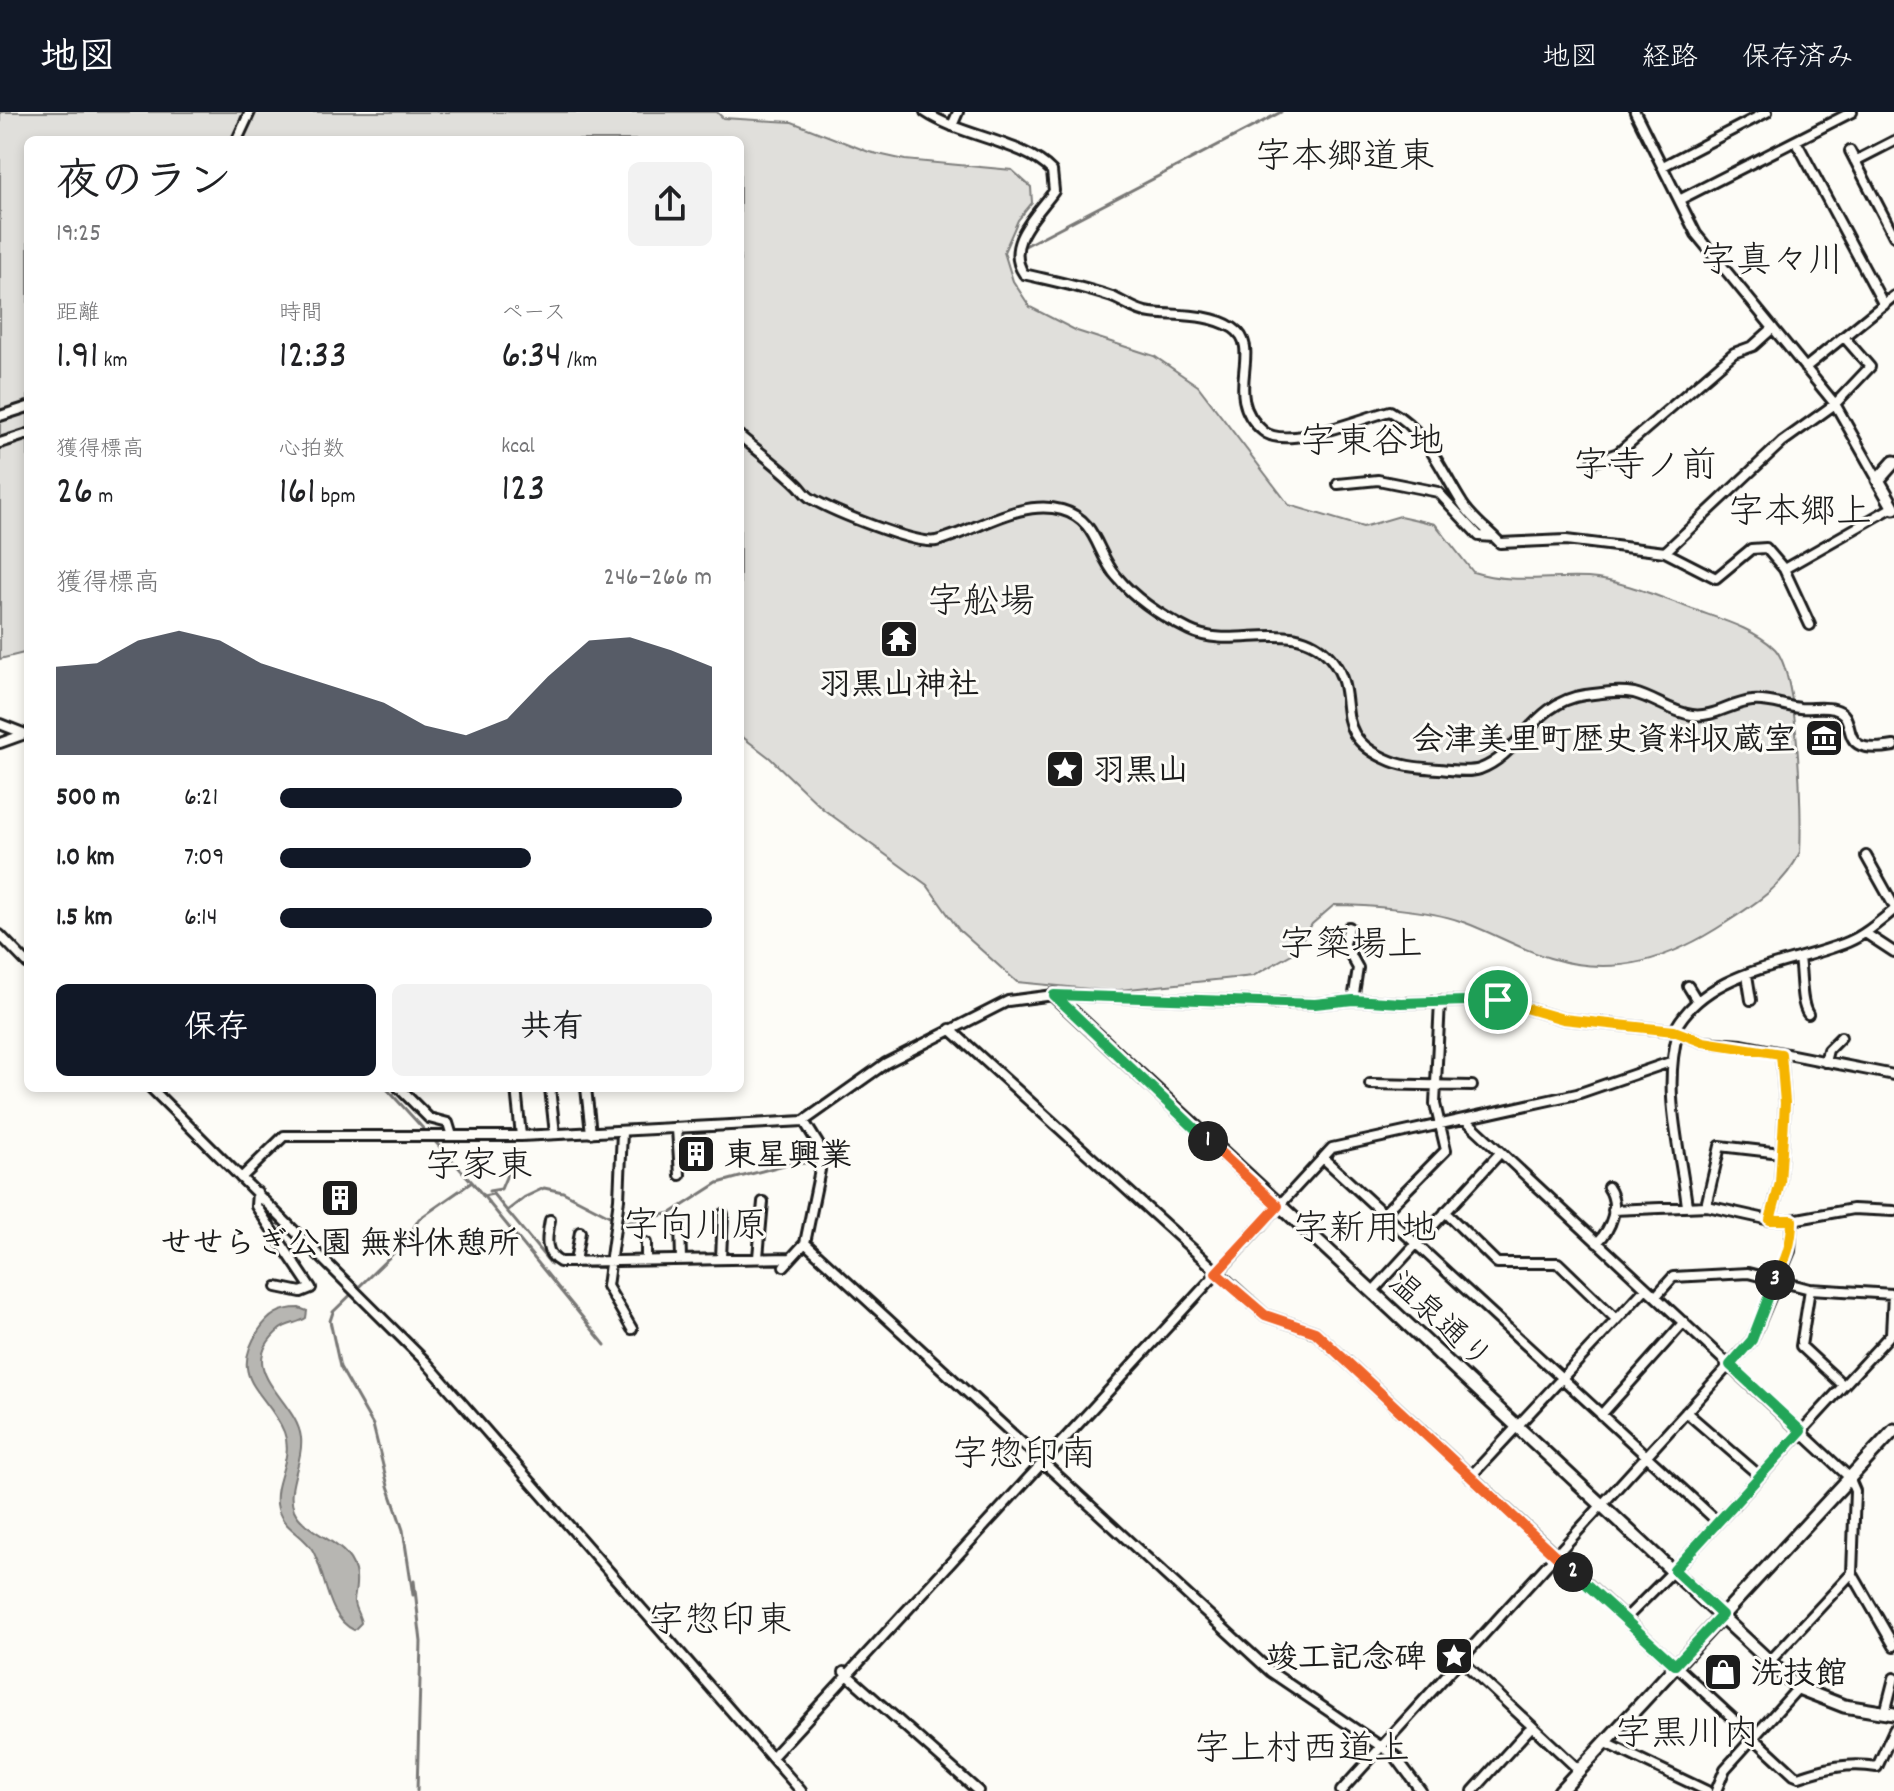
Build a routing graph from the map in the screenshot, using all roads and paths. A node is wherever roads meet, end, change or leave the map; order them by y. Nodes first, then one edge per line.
1 (250, 112) edge
2 (925, 112) edge
3 (958, 112) edge
4 (1635, 112) edge
5 (1767, 112) edge
6 (1852, 112) edge
7 (952, 126) junction
8 (239, 136) edge
9 (1796, 141) junction
10 (1894, 141) edge
11 (1850, 151) dead end
12 (1855, 161) junction
13 (1663, 166) junction
14 (1679, 200) junction
15 (1894, 236) edge
16 (1894, 297) edge
17 (1884, 305) junction
18 (1773, 328) junction
19 (1844, 337) junction
20 (1805, 368) junction
21 (1835, 404) junction
22 (24, 408) edge
23 (0, 416) edge
24 (24, 435) edge
25 (744, 440) edge
26 (0, 443) edge
27 (1593, 462) dead end
28 (1894, 462) edge
29 (1878, 480) junction
30 (1338, 484) dead end
31 (1894, 507) edge
32 (1494, 537) junction
33 (1665, 552) junction
34 (1784, 569) junction
35 (1810, 625) dead end
36 (0, 724) edge
37 (24, 733) edge
38 (24, 735) edge
39 (0, 743) edge
40 (1894, 746) edge
41 (1866, 856) dead end
42 (1894, 908) edge
43 (1349, 927) dead end
44 (1865, 933) junction
45 (0, 935) edge
46 (1894, 952) edge
47 (1799, 959) junction
48 (24, 960) edge
49 (1747, 975) junction
50 (1688, 986) dead end
51 (1054, 995) junction
52 (1696, 999) junction
53 (1353, 1000) junction
54 (1751, 1000) dead end
55 (1440, 1001) junction
56 (1808, 1014) dead end
57 (950, 1029) junction
58 (1676, 1031) junction
59 (1841, 1037) dead end
60 (1781, 1054) junction
61 (1670, 1062) junction
62 (1825, 1062) junction
63 (1894, 1075) edge
64 (1435, 1083) junction
65 (1370, 1084) dead end
66 (1472, 1086) dead end
67 (155, 1092) edge
68 (403, 1092) edge
69 (516, 1092) edge
70 (550, 1092) edge
71 (586, 1092) edge
72 (1465, 1119) junction
73 (804, 1121) junction
74 (1441, 1124) junction
75 (677, 1129) junction
76 (622, 1132) junction
77 (591, 1133) junction
78 (555, 1134) junction
79 (448, 1136) junction
80 (521, 1136) junction
81 (1500, 1153) junction
82 (1781, 1153) junction
83 (1323, 1158) junction
84 (680, 1175) dead end
85 (241, 1178) junction
86 (1608, 1187) dead end
87 (257, 1192) junction
88 (763, 1202) dead end
89 (1278, 1206) junction
90 (1687, 1206) junction
91 (1706, 1206) junction
92 (1613, 1210) junction
93 (1894, 1211) edge
94 (1445, 1212) junction
95 (723, 1214) dead end
96 (1383, 1214) junction
97 (550, 1220) dead end
98 (1770, 1220) junction
99 (1792, 1220) junction
100 (680, 1224) dead end
101 (580, 1232) dead end
102 (646, 1243) dead end
103 (805, 1243) junction
104 (1597, 1243) junction
105 (1416, 1244) junction
106 (758, 1257) junction
107 (721, 1258) junction
108 (791, 1258) junction
109 (681, 1259) junction
110 (646, 1260) junction
111 (608, 1261) junction
112 (575, 1262) junction
113 (784, 1266) dead end
114 (1216, 1273) junction
115 (1775, 1279) junction
116 (277, 1287) dead end
117 (1646, 1288) junction
118 (1810, 1289) junction
119 (1373, 1291) junction
120 (1656, 1296) junction
121 (1616, 1319) junction
122 (1684, 1322) junction
123 (632, 1329) dead end
124 (1892, 1334) edge
125 (1730, 1365) junction
126 (1562, 1379) junction
127 (1843, 1385) junction
128 (1686, 1412) junction
129 (1601, 1415) junction
130 (1518, 1425) junction
131 (1894, 1430) edge
132 (1801, 1431) junction
133 (1646, 1456) junction
134 (1042, 1463) junction
135 (1760, 1476) junction
136 (1470, 1477) junction
137 (1849, 1477) junction
138 (1602, 1503) junction
139 (1718, 1522) junction
140 (1555, 1555) junction
141 (1674, 1570) junction
142 (1852, 1573) junction
143 (1722, 1615) junction
144 (1625, 1619) junction
145 (1894, 1646) edge
146 (1461, 1660) junction
147 (1770, 1661) junction
148 (1675, 1665) junction
149 (846, 1673) junction
150 (1894, 1678) edge
151 (1798, 1688) junction
152 (1890, 1714) edge
153 (1532, 1726) junction
154 (1894, 1730) edge
155 (1752, 1736) junction
156 (1604, 1742) junction
157 (1382, 1746) junction
158 (772, 1757) junction
159 (1579, 1770) junction
160 (801, 1791) edge
161 (978, 1791) edge
162 (1341, 1791) edge
163 (1421, 1791) edge
164 (1473, 1791) edge
165 (1560, 1791) edge
166 (1707, 1791) edge
167 (1716, 1791) edge

1 - 8 street
2 - 7 street
3 - 7 street
4 - 13 street
5 - 13 street
6 - 9 street
7 - 32 street
9 - 14 street
9 - 17 street
10 - 12 street
11 - 12 street
12 - 15 street
13 - 14 street
14 - 18 street
16 - 17 street
17 - 19 street
18 - 20 street
18 - 27 street
19 - 20 street
19 - 21 street
20 - 21 street
21 - 29 street
21 - 33 street
22 - 23 street
24 - 26 street
25 - 40 street
28 - 29 street
29 - 31 street
30 - 32 street
31 - 34 street
32 - 33 street
33 - 34 street
34 - 35 street
36 - 37 street
38 - 39 street
41 - 42 street
42 - 44 street
43 - 53 street
44 - 46 street
44 - 47 street
45 - 48 street
47 - 49 street
47 - 56 street
49 - 52 street
49 - 54 street
50 - 52 street
51 - 53 street
51 - 57 street
51 - 89 street, 温泉通り
52 - 58 street
53 - 55 street
55 - 58 street
55 - 64 street
57 - 73 street
57 - 114 street
58 - 60 street
58 - 61 street
59 - 62 street
60 - 62 street
60 - 82 street
61 - 72 street
61 - 90 street
62 - 63 street
64 - 65 street
64 - 66 street
64 - 74 street
67 - 85 street
68 - 79 street
69 - 80 street
70 - 78 street
71 - 77 street
72 - 74 street
72 - 81 street
73 - 75 street
73 - 103 street
74 - 83 street
74 - 96 street
75 - 76 street
75 - 84 street
76 - 77 street
76 - 111 street
77 - 78 street
78 - 80 street
79 - 80 street
79 - 85 street
81 - 94 street
81 - 104 street
82 - 91 street
82 - 98 street
83 - 89 street
83 - 96 street
85 - 87 street
86 - 92 street
87 - 116 street
87 - 158 street
88 - 106 street
89 - 114 street
89 - 119 street, 温泉通り
90 - 91 street
90 - 92 street
91 - 98 street
92 - 104 street
93 - 99 street
94 - 105 street
94 - 121 street
95 - 107 street
96 - 105 street
97 - 112 street
98 - 99 street
99 - 115 street
100 - 109 street
101 - 112 street
102 - 110 street
103 - 108 street
103 - 134 street
104 - 117 street
105 - 119 street
105 - 126 street
106 - 107 street
106 - 108 street
107 - 109 street
108 - 113 street
109 - 110 street
110 - 111 street
111 - 112 street
111 - 123 street
114 - 134 street
114 - 136 street
115 - 118 street
115 - 120 street
115 - 125 street
117 - 120 street
117 - 121 street
118 - 124 street
118 - 127 street
119 - 130 street, 温泉通り
120 - 122 street
121 - 126 street
122 - 125 street
122 - 129 street
124 - 127 street
125 - 128 street
125 - 132 street
126 - 129 street
126 - 130 street
127 - 132 street
128 - 133 street
128 - 135 street
129 - 133 street
130 - 136 street
130 - 138 street, 温泉通り
131 - 137 street
132 - 135 street
132 - 137 street
133 - 138 street
133 - 139 street
134 - 149 street
134 - 157 street
135 - 139 street
136 - 140 street
137 - 142 street
137 - 143 street
138 - 140 street
138 - 141 street, 温泉通り
139 - 141 street
140 - 144 street
140 - 146 street
141 - 143 street, 温泉通り
141 - 144 street
142 - 145 street
142 - 147 street
143 - 147 street, 温泉通り
143 - 148 street
144 - 148 street
146 - 153 street
146 - 157 street
147 - 151 street, 温泉通り
148 - 155 street
148 - 156 street
149 - 158 street
149 - 161 street
150 - 152 street
151 - 152 street
151 - 155 street
153 - 159 street
153 - 164 street
154 - 155 street
155 - 167 street
156 - 159 street
156 - 166 street
157 - 162 street
157 - 163 street
158 - 160 street
159 - 165 street

